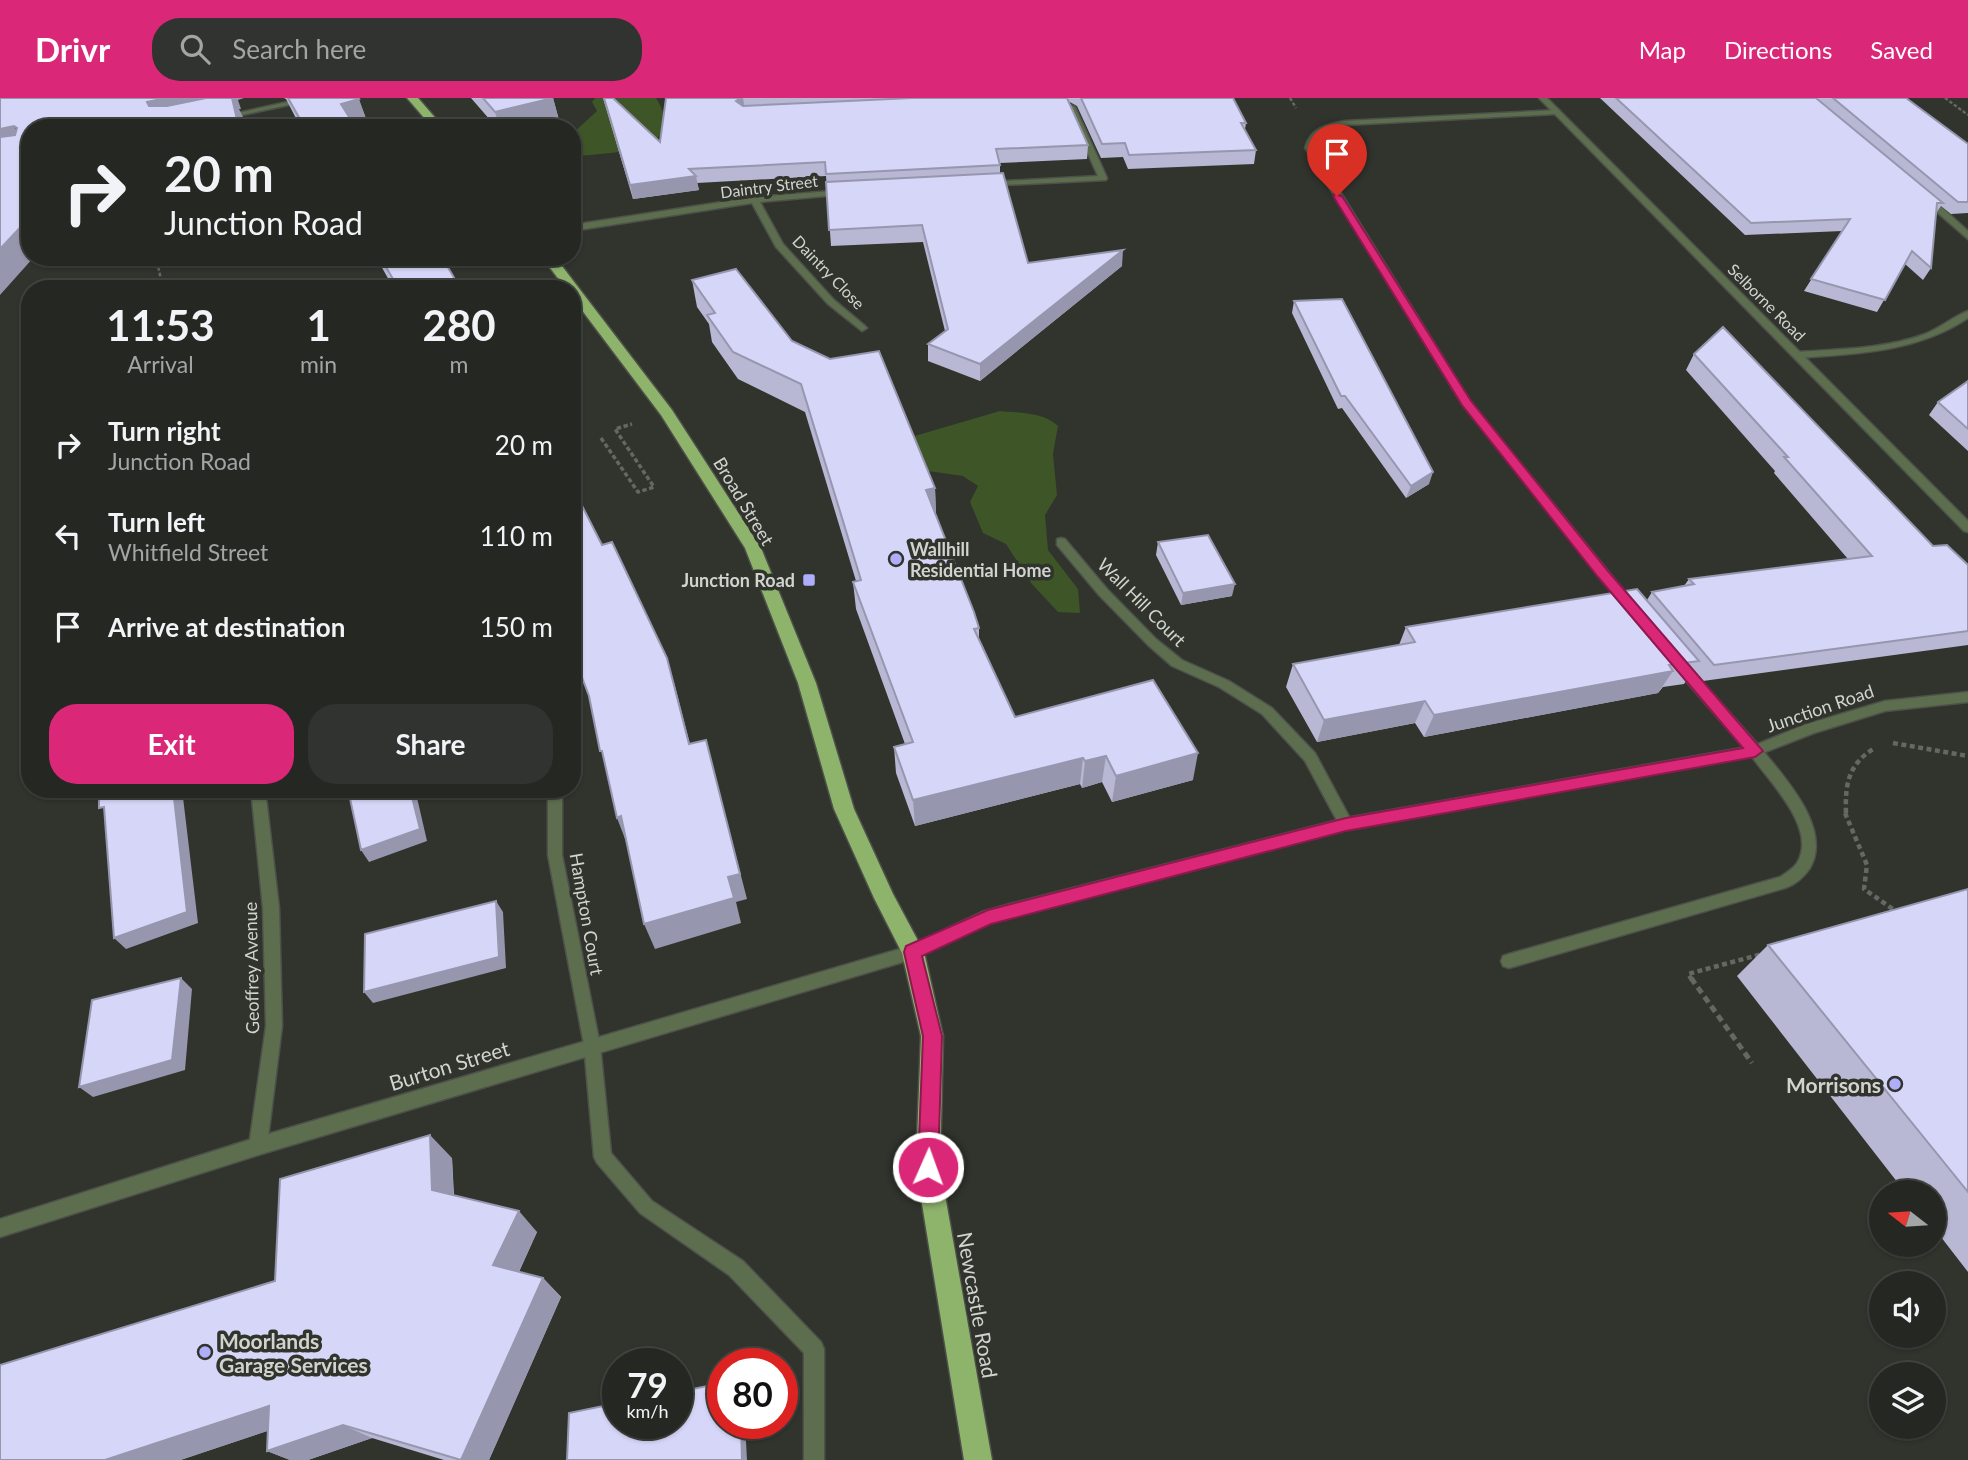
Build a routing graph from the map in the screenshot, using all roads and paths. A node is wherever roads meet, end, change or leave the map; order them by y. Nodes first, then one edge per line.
1 (317, 98) edge
2 (412, 98) edge
3 (1543, 98) edge
4 (1945, 98) edge
5 (1063, 102) edge
6 (1556, 112) junction
7 (1968, 115) edge
8 (212, 119) edge
9 (431, 119) edge
10 (976, 185) edge
11 (856, 191) edge
12 (1921, 193) edge
13 (755, 200) junction
14 (581, 227) edge
15 (1968, 236) edge
16 (555, 266) edge
17 (565, 280) edge
18 (581, 301) edge
19 (1968, 314) edge
20 (862, 328) dead end
21 (1797, 355) junction
22 (615, 429) dead end
23 (601, 438) dead end
24 (1966, 524) edge
25 (1062, 542) dead end
26 (1638, 616) edge
27 (1673, 658) edge
28 (1968, 697) edge
29 (1899, 739) dead end
30 (1876, 748) dead end
31 (1755, 751) junction
32 (1968, 756) edge
33 (259, 798) edge
34 (555, 798) edge
35 (1846, 813) dead end
36 (1346, 824) junction
37 (1859, 842) dead end
38 (1889, 919) edge
39 (913, 952) junction
40 (1768, 952) dead end
41 (1509, 961) dead end
42 (592, 1045) junction
43 (1752, 1063) dead end
44 (258, 1146) junction
45 (0, 1228) edge
46 (814, 1460) edge
47 (978, 1460) edge

1 - 8 street
2 - 9 highway
3 - 6 street, Selborne Road
4 - 7 path
5 - 10 street
6 - 21 street, Selborne Road
6 - 26 street
11 - 13 street, Daintry Street
12 - 15 street
13 - 14 street, Daintry Street
13 - 20 street, Daintry Close
16 - 17 highway, Broad Street
18 - 39 highway, Broad Street
19 - 21 street
21 - 24 street, Selborne Road
22 - 23 path
25 - 36 street, Wall Hill Court
27 - 31 street
28 - 31 street, Junction Road
29 - 32 path
30 - 35 path
31 - 36 street, Junction Road
31 - 41 street
33 - 44 street, Geoffrey Avenue
34 - 42 street, Hampton Court
36 - 39 street, Junction Road
37 - 38 path
39 - 42 street, Burton Street
39 - 47 highway, Newcastle Road
40 - 43 path
42 - 44 street, Burton Street
42 - 46 street, Hampton Court
44 - 45 street, Burton Street

